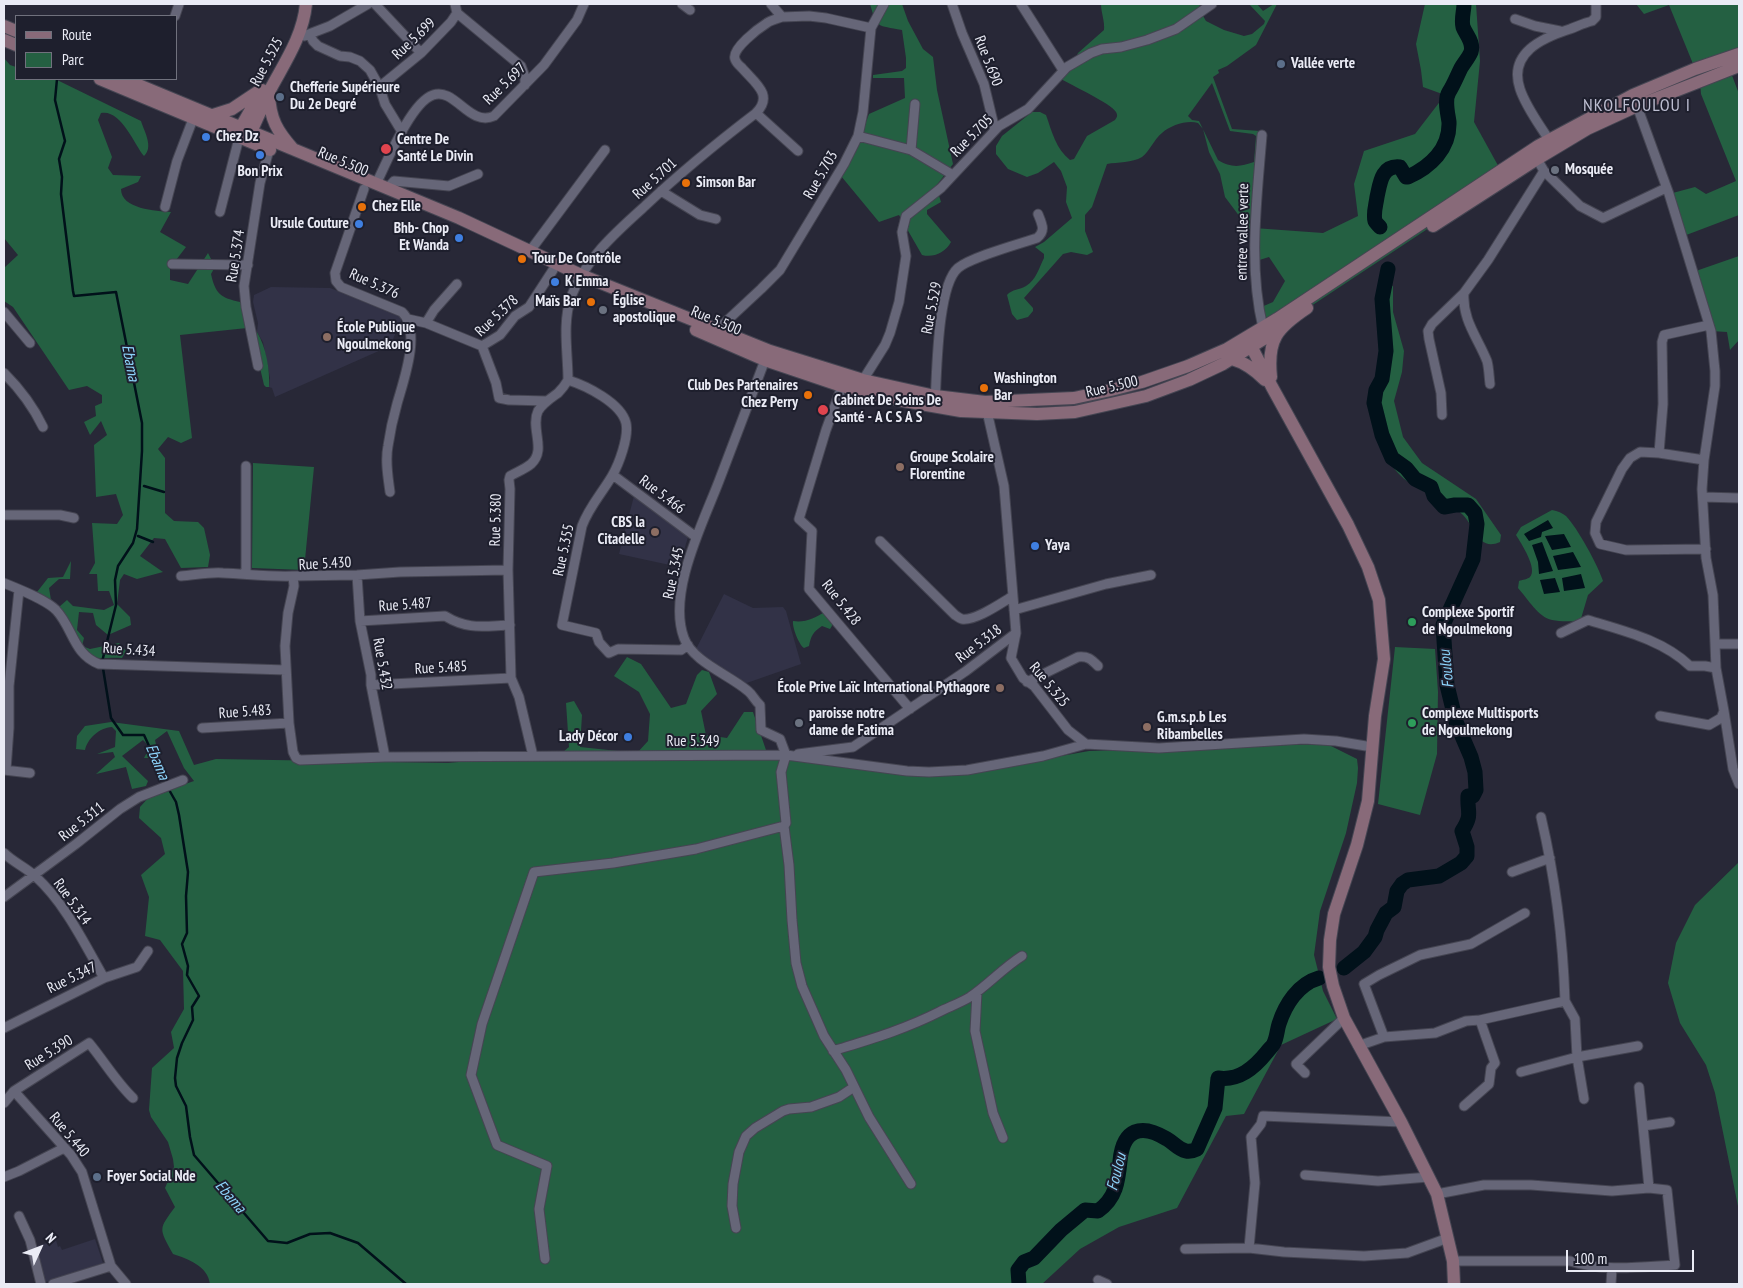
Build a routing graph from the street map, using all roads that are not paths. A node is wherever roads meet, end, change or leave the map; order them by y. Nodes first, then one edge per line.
1 (298, 4) edge
2 (306, 4) edge
3 (368, 4) edge
4 (375, 4) edge
5 (456, 4) edge
6 (584, 4) edge
7 (682, 4) edge
8 (771, 4) edge
9 (884, 4) edge
10 (952, 4) edge
11 (1020, 4) edge
12 (1212, 4) edge
13 (1596, 4) edge
14 (690, 10) dead end
15 (457, 14) junction
16 (782, 17) junction
17 (1515, 19) dead end
18 (871, 28) junction
19 (1560, 31) junction
20 (304, 36) junction
21 (421, 53) junction
22 (1739, 54) edge
23 (1739, 66) edge
24 (1063, 70) junction
25 (102, 80) edge
26 (136, 82) edge
27 (525, 85) junction
28 (380, 88) junction
29 (266, 90) junction
30 (915, 104) dead end
31 (1638, 106) junction
32 (756, 113) junction
33 (210, 116) junction
34 (193, 119) junction
35 (995, 130) junction
36 (402, 132) junction
37 (243, 135) junction
38 (1262, 135) dead end
39 (858, 136) junction
40 (1548, 140) junction
41 (269, 150) junction
42 (605, 150) dead end
43 (911, 150) junction
44 (295, 151) junction
45 (798, 151) dead end
46 (1537, 159) junction
47 (1544, 171) junction
48 (478, 174) dead end
49 (953, 175) junction
50 (376, 187) junction
51 (1666, 188) junction
52 (661, 191) junction
53 (165, 207) dead end
54 (220, 212) dead end
55 (1038, 214) dead end
56 (716, 219) dead end
57 (530, 252) junction
58 (172, 264) dead end
59 (248, 265) junction
60 (553, 270) junction
61 (580, 278) junction
62 (457, 284) dead end
63 (1464, 293) junction
64 (4, 312) edge
65 (408, 319) junction
66 (426, 323) junction
67 (1278, 324) junction
68 (1709, 325) junction
69 (1263, 328) junction
70 (718, 329) junction
71 (1250, 342) junction
72 (30, 343) dead end
73 (482, 346) junction
74 (1232, 359) junction
75 (765, 360) junction
76 (258, 366) dead end
77 (4, 373) edge
78 (568, 380) junction
79 (863, 380) junction
80 (1490, 384) dead end
81 (842, 386) junction
82 (1272, 387) junction
83 (547, 401) junction
84 (935, 401) junction
85 (986, 407) junction
86 (1442, 415) dead end
87 (43, 427) dead end
88 (1659, 453) junction
89 (1704, 460) junction
90 (246, 466) dead end
91 (613, 475) junction
92 (390, 492) dead end
93 (1703, 497) junction
94 (1739, 498) edge
95 (4, 515) edge
96 (74, 518) dead end
97 (696, 536) junction
98 (880, 541) dead end
99 (1706, 549) junction
100 (508, 570) junction
101 (246, 574) junction
102 (357, 575) junction
103 (1151, 575) dead end
104 (181, 576) dead end
105 (294, 576) junction
106 (4, 583) edge
107 (19, 590) junction
108 (1014, 596) junction
109 (1014, 610) junction
110 (360, 621) junction
111 (510, 625) junction
112 (1016, 633) junction
113 (1561, 633) dead end
114 (1714, 644) junction
115 (1739, 644) edge
116 (688, 645) junction
117 (1098, 666) dead end
118 (1716, 668) junction
119 (286, 670) junction
120 (512, 678) junction
121 (1027, 682) junction
122 (372, 685) junction
123 (910, 708) junction
124 (1724, 711) junction
125 (1660, 716) dead end
126 (288, 723) junction
127 (202, 728) dead end
128 (1086, 744) junction
129 (1372, 746) junction
130 (786, 755) junction
131 (385, 756) junction
132 (533, 756) junction
133 (296, 758) joint
134 (5, 770) edge
135 (30, 773) dead end
136 (184, 780) dead end
137 (1739, 784) edge
138 (1542, 817) dead end
139 (784, 826) junction
140 (4, 853) edge
141 (1550, 858) junction
142 (1512, 872) dead end
143 (35, 876) junction
144 (4, 898) edge
145 (1525, 913) dead end
146 (148, 951) dead end
147 (1022, 956) dead end
148 (104, 978) junction
149 (977, 992) junction
150 (1565, 1001) junction
151 (1344, 1018) junction
152 (1480, 1020) junction
153 (4, 1028) edge
154 (1384, 1037) junction
155 (1358, 1046) junction
156 (1638, 1046) dead end
157 (834, 1051) junction
158 (1577, 1057) junction
159 (1522, 1072) dead end
160 (1305, 1073) dead end
161 (854, 1087) junction
162 (1639, 1087) dead end
163 (14, 1092) junction
164 (134, 1098) dead end
165 (1584, 1099) dead end
166 (4, 1103) edge
167 (1464, 1106) dead end
168 (1401, 1122) junction
169 (1670, 1122) dead end
170 (1643, 1126) junction
171 (1003, 1138) dead end
172 (64, 1148) junction
173 (1304, 1175) dead end
174 (4, 1177) edge
175 (1429, 1177) junction
176 (912, 1184) dead end
177 (1649, 1188) junction
178 (1436, 1194) junction
179 (19, 1216) dead end
180 (736, 1228) dead end
181 (1448, 1238) junction
182 (1249, 1248) junction
183 (1185, 1249) dead end
184 (545, 1260) dead end
185 (1453, 1261) junction
186 (111, 1266) junction
187 (1612, 1268) junction
188 (1098, 1280) dead end
189 (41, 1284) edge
190 (53, 1284) edge
191 (126, 1284) edge
192 (1107, 1284) edge
193 (1454, 1284) edge
194 (1611, 1284) edge

1 - 29 main road, Rue 5.525
2 - 20 main road, Rue 5.525
3 - 20 street
4 - 21 street
5 - 15 street, Rue 5.699
6 - 27 street, Rue 5.697
7 - 14 street
8 - 16 street
9 - 18 street, Rue 5.703
10 - 35 street, Rue 5.690
11 - 24 street
12 - 24 street, Rue 5.705
13 - 19 street
15 - 21 street, Rue 5.699
15 - 27 street
16 - 18 street
16 - 32 street
17 - 19 street
18 - 39 street, Rue 5.703
19 - 40 street
20 - 28 street
20 - 29 main road, Rue 5.525
21 - 28 street, Rue 5.699
22 - 40 main road
23 - 31 main road
24 - 35 street, Rue 5.705
25 - 34 main road, Rue 5.500
26 - 33 main road, Rue 5.500
27 - 36 street, Rue 5.697
28 - 36 street
29 - 33 main road
29 - 37 main road, Rue 5.525
29 - 44 main road
30 - 43 street
31 - 46 main road
31 - 51 street
32 - 45 street
32 - 52 street, Rue 5.701
33 - 37 main road, Rue 5.500
34 - 37 main road, Rue 5.500
34 - 53 street
35 - 49 street, Rue 5.705
36 - 50 street, Rue 5.697
37 - 41 main road, Rue 5.500
37 - 44 main road, Rue 5.500
37 - 54 street
38 - 69 street, entree vallee verte
39 - 43 street
39 - 70 street, Rue 5.703
40 - 67 main road
41 - 50 main road, Rue 5.500
41 - 59 street, Rue 5.374
42 - 57 street
43 - 49 street
44 - 50 main road, Rue 5.500
46 - 47 street
46 - 67 main road
47 - 51 street
47 - 63 street
48 - 50 street
49 - 79 street, Rue 5.705
50 - 57 main road, Rue 5.500
50 - 60 main road, Rue 5.500
50 - 65 street, Rue 5.376
51 - 68 street
52 - 56 street
52 - 61 street, Rue 5.701
55 - 84 street, Rue 5.529
57 - 61 main road, Rue 5.500
58 - 59 street
59 - 76 street, Rue 5.374
60 - 61 main road, Rue 5.500
60 - 73 street, Rue 5.378
61 - 70 main road, Rue 5.500
61 - 75 main road, Rue 5.500
61 - 78 street
62 - 66 street
63 - 80 street
63 - 86 street
64 - 72 street
65 - 66 street
65 - 92 street, Rue 5.376
66 - 73 street
67 - 69 main road, Rue 5.500
67 - 71 main road, Rue 5.500
67 - 82 main road
68 - 88 street
68 - 89 street
69 - 71 main road, Rue 5.500
70 - 79 main road, Rue 5.500
71 - 74 main road, Rue 5.500
71 - 82 main road
71 - 85 main road, Rue 5.500
73 - 83 street, Rue 5.378
74 - 82 main road
74 - 85 main road, Rue 5.500
75 - 81 main road, Rue 5.500
75 - 97 street, Rue 5.345
77 - 87 street
78 - 83 street, Rue 5.380
78 - 91 street, Rue 5.355
79 - 84 main road, Rue 5.500
81 - 84 main road, Rue 5.500
81 - 123 street, Rue 5.428
82 - 129 main road
83 - 100 street, Rue 5.380
84 - 85 main road, Rue 5.500
85 - 108 street, Rue 5.318
88 - 89 street
88 - 99 street
89 - 93 street
90 - 101 street
91 - 97 street, Rue 5.466
91 - 116 street, Rue 5.355
93 - 94 street
93 - 99 street
95 - 96 street
97 - 116 street, Rue 5.345
98 - 108 street
99 - 114 street
100 - 102 street, Rue 5.430
100 - 111 street, Rue 5.380
101 - 104 street
101 - 105 street
102 - 105 street, Rue 5.430
102 - 110 street, Rue 5.432
103 - 109 street
105 - 119 street, Rue 5.430
106 - 107 street, Rue 5.434
107 - 119 street, Rue 5.434
107 - 134 street
108 - 109 street, Rue 5.318
109 - 112 street, Rue 5.318
110 - 111 street, Rue 5.487
110 - 122 street, Rue 5.432
111 - 120 street, Rue 5.380
112 - 121 street, Rue 5.325
112 - 123 street, Rue 5.318
113 - 118 street
114 - 115 street
114 - 118 street
116 - 130 street, Rue 5.345
117 - 121 street
118 - 124 street
119 - 126 street, Rue 5.430
120 - 122 street, Rue 5.485
120 - 132 street, Rue 5.380
121 - 128 street, Rue 5.325
122 - 131 street, Rue 5.432
123 - 130 street, Rue 5.318
124 - 125 street
124 - 137 street
126 - 127 street, Rue 5.483
126 - 133 street, Rue 5.430
128 - 129 street, Rue 5.349
128 - 130 street, Rue 5.349
129 - 151 main road
130 - 132 street, Rue 5.349
130 - 139 street
131 - 132 street, Rue 5.349
131 - 133 street, Rue 5.349
134 - 135 street
136 - 143 street, Rue 5.311
138 - 141 street
139 - 157 street
139 - 184 street
140 - 143 street, Rue 5.314
141 - 142 street
141 - 150 street
143 - 144 street, Rue 5.311
143 - 148 street, Rue 5.314
145 - 154 street
146 - 148 street, Rue 5.347
147 - 149 street
148 - 153 street, Rue 5.347
149 - 157 street
149 - 171 street
150 - 152 street
150 - 158 street
151 - 155 main road
151 - 160 street
152 - 154 street
152 - 167 street
154 - 155 street
155 - 168 main road
156 - 158 street
157 - 161 street
158 - 159 street
158 - 165 street
161 - 176 street
161 - 180 street
162 - 170 street
163 - 164 street, Rue 5.390
163 - 166 street, Rue 5.390
163 - 172 street, Rue 5.440
168 - 175 main road
168 - 182 street
169 - 170 street
170 - 177 street
172 - 174 street
172 - 186 street, Rue 5.440
173 - 175 street
175 - 178 main road
177 - 178 street
177 - 187 street
178 - 181 main road
179 - 189 street
181 - 182 street
181 - 185 main road
182 - 183 street
185 - 187 street
185 - 193 main road
186 - 190 street
186 - 191 street, Rue 5.440
187 - 194 street
188 - 192 street

